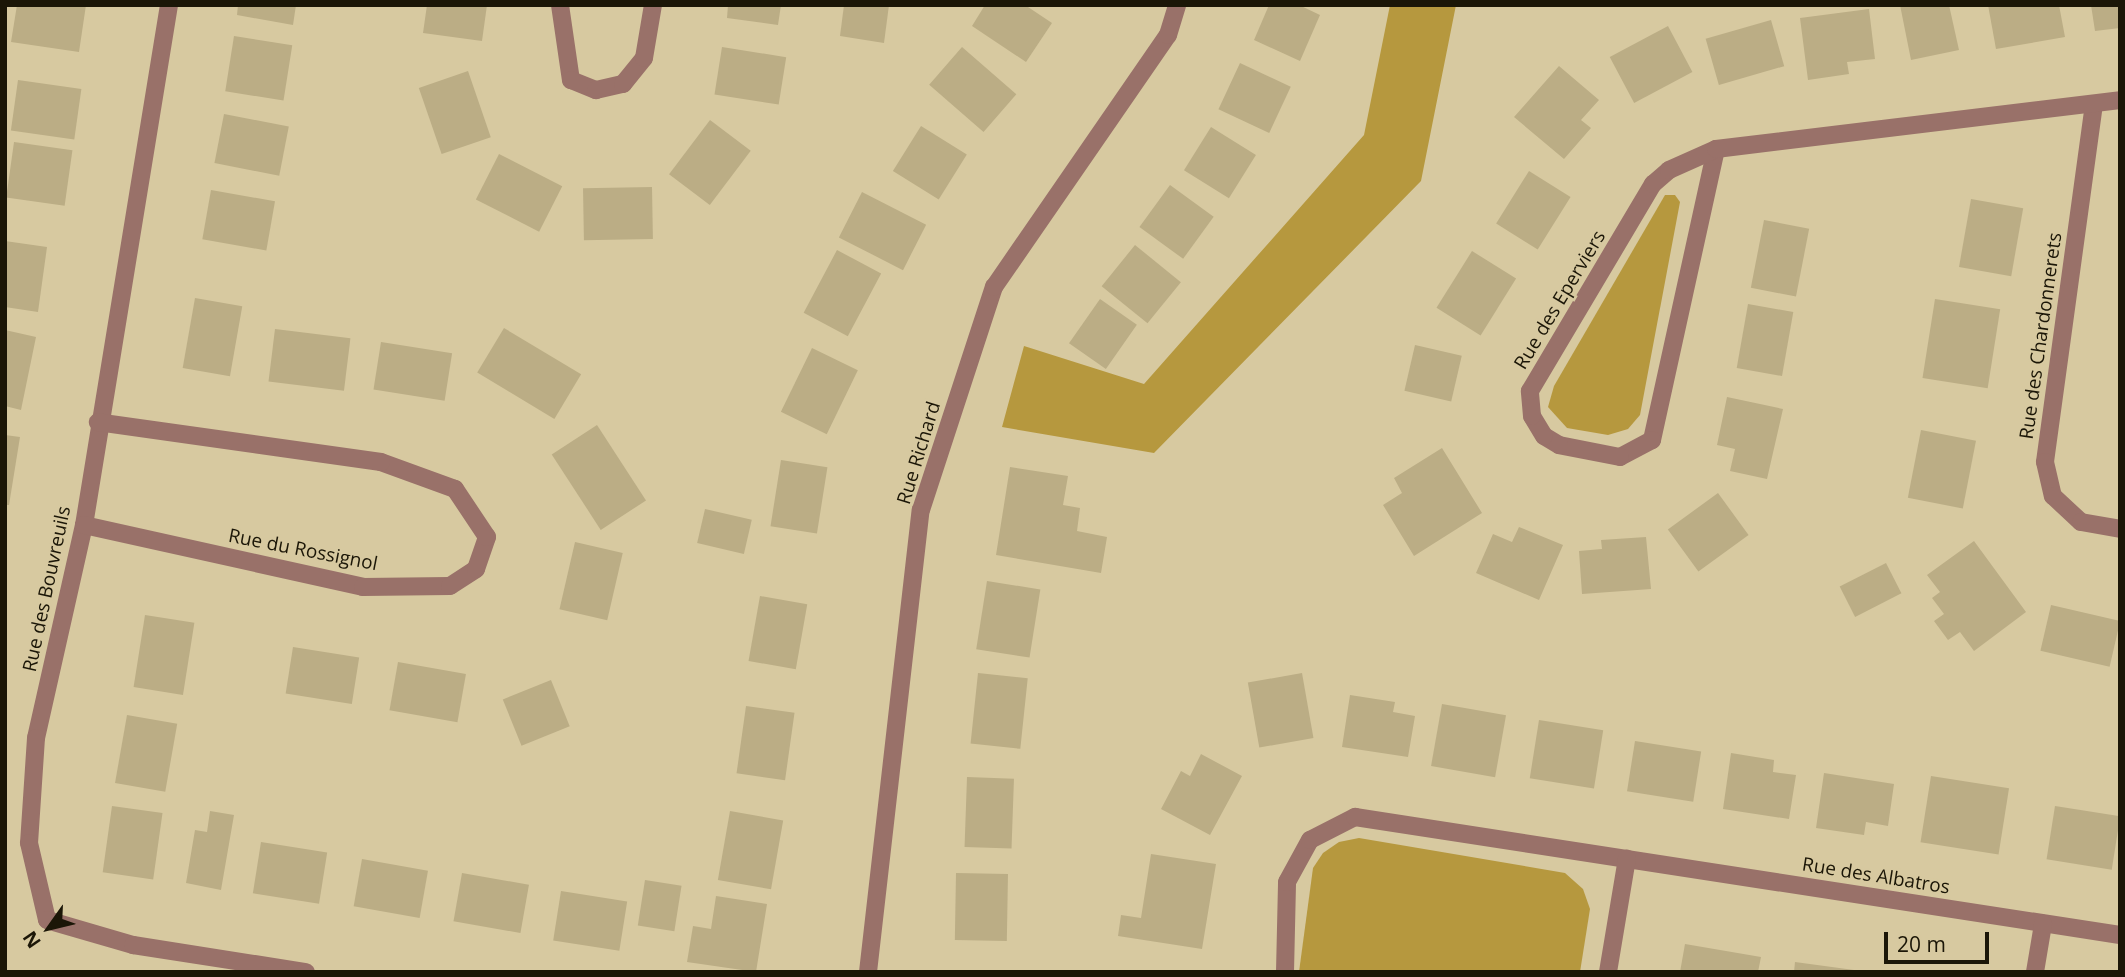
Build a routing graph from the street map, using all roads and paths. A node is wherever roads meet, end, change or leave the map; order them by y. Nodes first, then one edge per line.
1 (169, 5) edge
2 (560, 5) edge
3 (653, 5) edge
4 (1177, 5) edge
5 (2120, 100) edge
6 (2094, 104) junction
7 (1716, 149) junction
8 (98, 422) junction
9 (84, 525) junction
10 (2120, 529) edge
11 (1627, 859) junction
12 (2043, 923) junction
13 (2120, 935) edge
14 (306, 972) edge
15 (868, 972) edge
16 (1285, 972) edge
17 (1608, 972) edge
18 (2035, 972) edge

1 - 8 street, Rue des Bouvreuils
2 - 3 street
4 - 15 street, Rue Richard
5 - 6 street, Rue des Eperviers
6 - 7 street, Rue des Eperviers
6 - 10 street, Rue des Chardonnerets
7 - 7 street, Rue des Eperviers
8 - 9 street, Rue des Bouvreuils
8 - 9 street, Rue du Rossignol
9 - 14 street, Rue des Bouvreuils
11 - 12 street, Rue des Albatros
11 - 16 street, Rue des Albatros
11 - 17 street
12 - 13 street, Rue des Albatros
12 - 18 street

